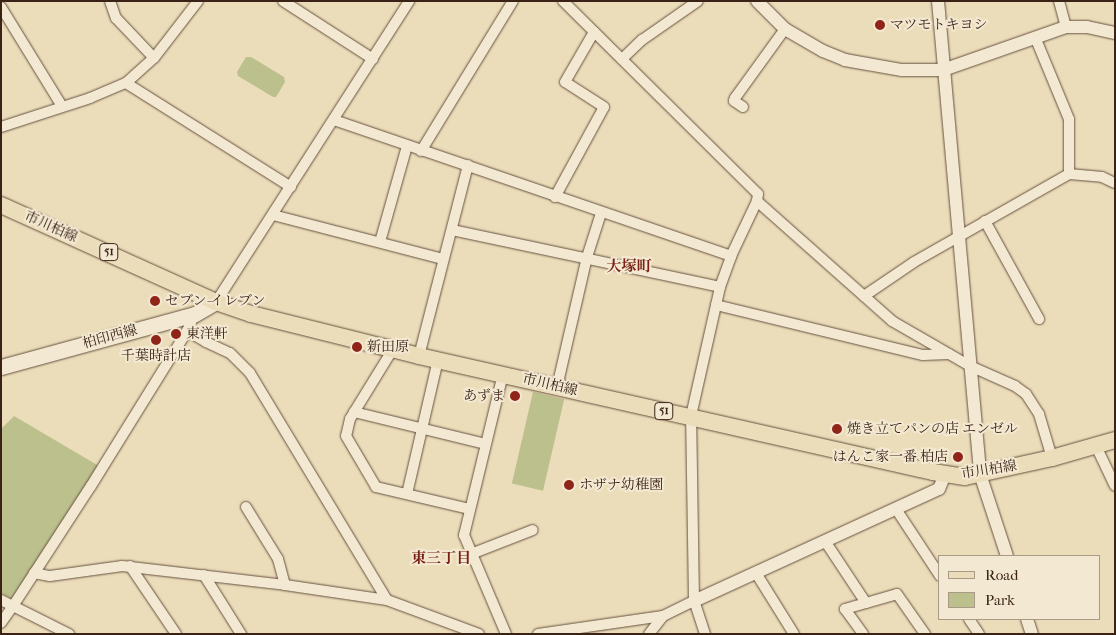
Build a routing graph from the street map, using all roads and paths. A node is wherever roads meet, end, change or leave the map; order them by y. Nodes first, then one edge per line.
1 (110, 1) edge
2 (198, 1) edge
3 (283, 1) edge
4 (410, 1) edge
5 (513, 1) edge
6 (563, 1) edge
7 (698, 1) edge
8 (757, 1) edge
9 (938, 1) edge
10 (1059, 1) edge
11 (1, 7) edge
12 (1066, 27) junction
13 (785, 29) junction
14 (594, 32) junction
15 (1115, 33) edge
16 (1034, 37) junction
17 (154, 58) junction
18 (373, 59) junction
19 (622, 59) junction
20 (944, 70) junction
21 (126, 83) junction
22 (62, 106) junction
23 (743, 107) dead end
24 (334, 120) junction
25 (1, 127) edge
26 (407, 146) junction
27 (421, 152) junction
28 (468, 165) junction
29 (1069, 174) junction
30 (1115, 183) edge
31 (291, 187) junction
32 (555, 196) junction
33 (757, 201) junction
34 (1, 205) edge
35 (601, 213) junction
36 (273, 215) junction
37 (985, 221) junction
38 (452, 230) junction
39 (960, 236) junction
40 (380, 242) junction
41 (731, 256) junction
42 (587, 257) junction
43 (443, 259) junction
44 (720, 287) junction
45 (864, 296) junction
46 (216, 302) junction
47 (716, 305) junction
48 (195, 314) junction
49 (1039, 319) dead end
50 (187, 331) junction
51 (393, 349) junction
52 (950, 354) junction
53 (419, 356) junction
54 (438, 360) junction
55 (970, 366) junction
56 (1, 367) edge
57 (503, 374) junction
58 (557, 387) junction
59 (354, 412) junction
60 (692, 416) junction
61 (422, 428) junction
62 (1115, 440) edge
63 (486, 444) junction
64 (1096, 446) junction
65 (1052, 458) junction
66 (945, 474) junction
67 (980, 474) junction
68 (1115, 486) edge
69 (407, 494) junction
70 (246, 507) dead end
71 (469, 509) junction
72 (896, 509) junction
73 (533, 530) dead end
74 (826, 541) junction
75 (471, 554) junction
76 (1007, 555) edge
77 (130, 566) junction
78 (34, 573) junction
79 (756, 573) junction
80 (938, 573) edge
81 (204, 575) junction
82 (285, 585) junction
83 (1, 600) edge
84 (387, 600) junction
85 (694, 602) junction
86 (866, 603) junction
87 (13, 606) junction
88 (663, 616) junction
89 (970, 620) edge
90 (1027, 620) edge
91 (1, 623) edge
92 (69, 634) edge
93 (176, 634) edge
94 (241, 634) edge
95 (479, 634) edge
96 (506, 634) edge
97 (538, 634) edge
98 (649, 634) edge
99 (705, 634) edge
100 (794, 634) edge
101 (863, 634) edge
102 (925, 634) edge
103 (979, 634) edge
104 (1032, 634) edge

1 - 17 street
2 - 17 street
3 - 18 street
4 - 18 street
5 - 27 street
6 - 14 street
7 - 19 street
8 - 13 street
9 - 20 street
10 - 12 street
11 - 22 street
12 - 15 street
12 - 16 street
13 - 20 street
13 - 23 street
14 - 19 street
14 - 32 street
16 - 20 street
16 - 29 street
17 - 21 street
18 - 24 street
19 - 33 street
20 - 39 street
21 - 22 street
21 - 31 street
22 - 25 street
24 - 26 street
24 - 31 street
26 - 27 street
26 - 40 street
27 - 28 street
28 - 32 street
28 - 38 street
29 - 30 street
29 - 37 street
31 - 36 street
32 - 35 street
33 - 41 street
33 - 45 street
34 - 46 main road, 市川柏線 / 51
35 - 41 street
35 - 42 street
36 - 40 street
36 - 46 street
37 - 39 street
37 - 49 street
38 - 42 street
38 - 43 street
39 - 45 street
39 - 55 street
40 - 43 street
41 - 44 street
42 - 44 street
42 - 58 street
43 - 53 street
44 - 47 street
45 - 52 street
46 - 48 main road, 柏印西線
46 - 51 main road, 市川柏線 / 51
47 - 52 street
47 - 60 street
48 - 50 street
48 - 56 main road, 柏印西線
50 - 78 street
50 - 84 street
51 - 53 main road, 市川柏線 / 51
51 - 59 street
52 - 55 street
53 - 54 main road, 市川柏線 / 51
54 - 57 main road, 市川柏線 / 51
54 - 61 street
55 - 65 street
55 - 67 street
57 - 58 main road, 市川柏線 / 51
57 - 63 street
58 - 60 main road, 市川柏線 / 51
59 - 61 street
59 - 69 street
60 - 66 main road, 市川柏線 / 51
60 - 85 street
61 - 63 street
61 - 69 street
62 - 64 main road, 市川柏線 / 51
63 - 71 street
64 - 65 main road, 市川柏線 / 51
64 - 68 street
65 - 67 main road, 市川柏線 / 51
66 - 67 main road, 市川柏線 / 51
66 - 72 street
67 - 76 street
69 - 71 street
70 - 82 street
71 - 75 street
72 - 74 street
72 - 80 street
73 - 75 street
74 - 79 street
74 - 86 street
75 - 96 street
77 - 78 street
77 - 81 street
77 - 93 street
78 - 87 street
79 - 85 street
79 - 100 street
81 - 82 street
81 - 94 street
82 - 84 street
83 - 87 street
84 - 95 street
85 - 88 street
85 - 99 street
86 - 101 street
86 - 102 street
87 - 91 street
87 - 92 street
88 - 97 street
88 - 98 street
89 - 103 street
90 - 104 street

